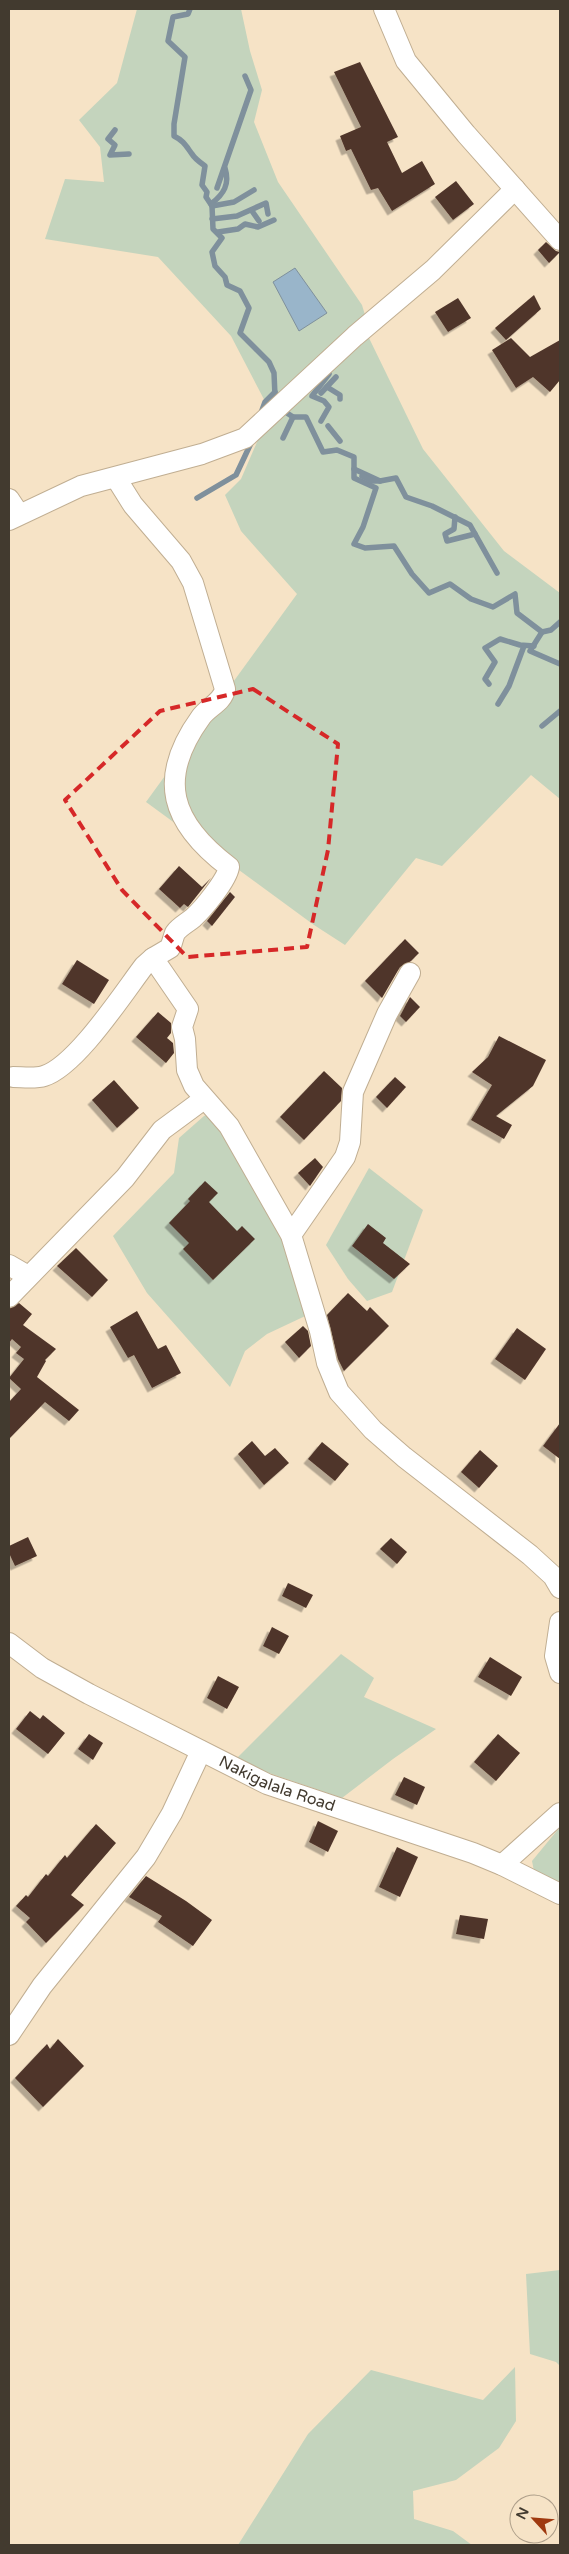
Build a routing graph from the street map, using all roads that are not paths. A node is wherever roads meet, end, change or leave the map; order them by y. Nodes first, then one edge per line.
1 (384, 9) edge
2 (515, 189) junction
3 (560, 240) edge
4 (116, 478) junction
5 (12, 511) edge
6 (153, 958) junction
7 (410, 973) dead end
8 (13, 1077) dead end
9 (204, 1099) junction
10 (291, 1235) junction
11 (9, 1265) edge
12 (28, 1276) junction
13 (9, 1296) edge
14 (560, 1588) edge
15 (560, 1622) edge
16 (9, 1643) edge
17 (560, 1673) edge
18 (201, 1751) junction
19 (560, 1812) edge
20 (502, 1865) junction
21 (560, 1894) edge
22 (9, 2035) edge

1 - 2 street
2 - 3 street
2 - 4 street
4 - 5 street
4 - 6 street
6 - 8 street
6 - 9 street
7 - 10 street
9 - 10 street
9 - 12 street
10 - 14 street
11 - 12 street
12 - 13 street
15 - 17 street
16 - 18 street, Nakigalala Road
18 - 20 street, Nakigalala Road
18 - 22 street
19 - 20 street
20 - 21 street, Nakigalala Road

